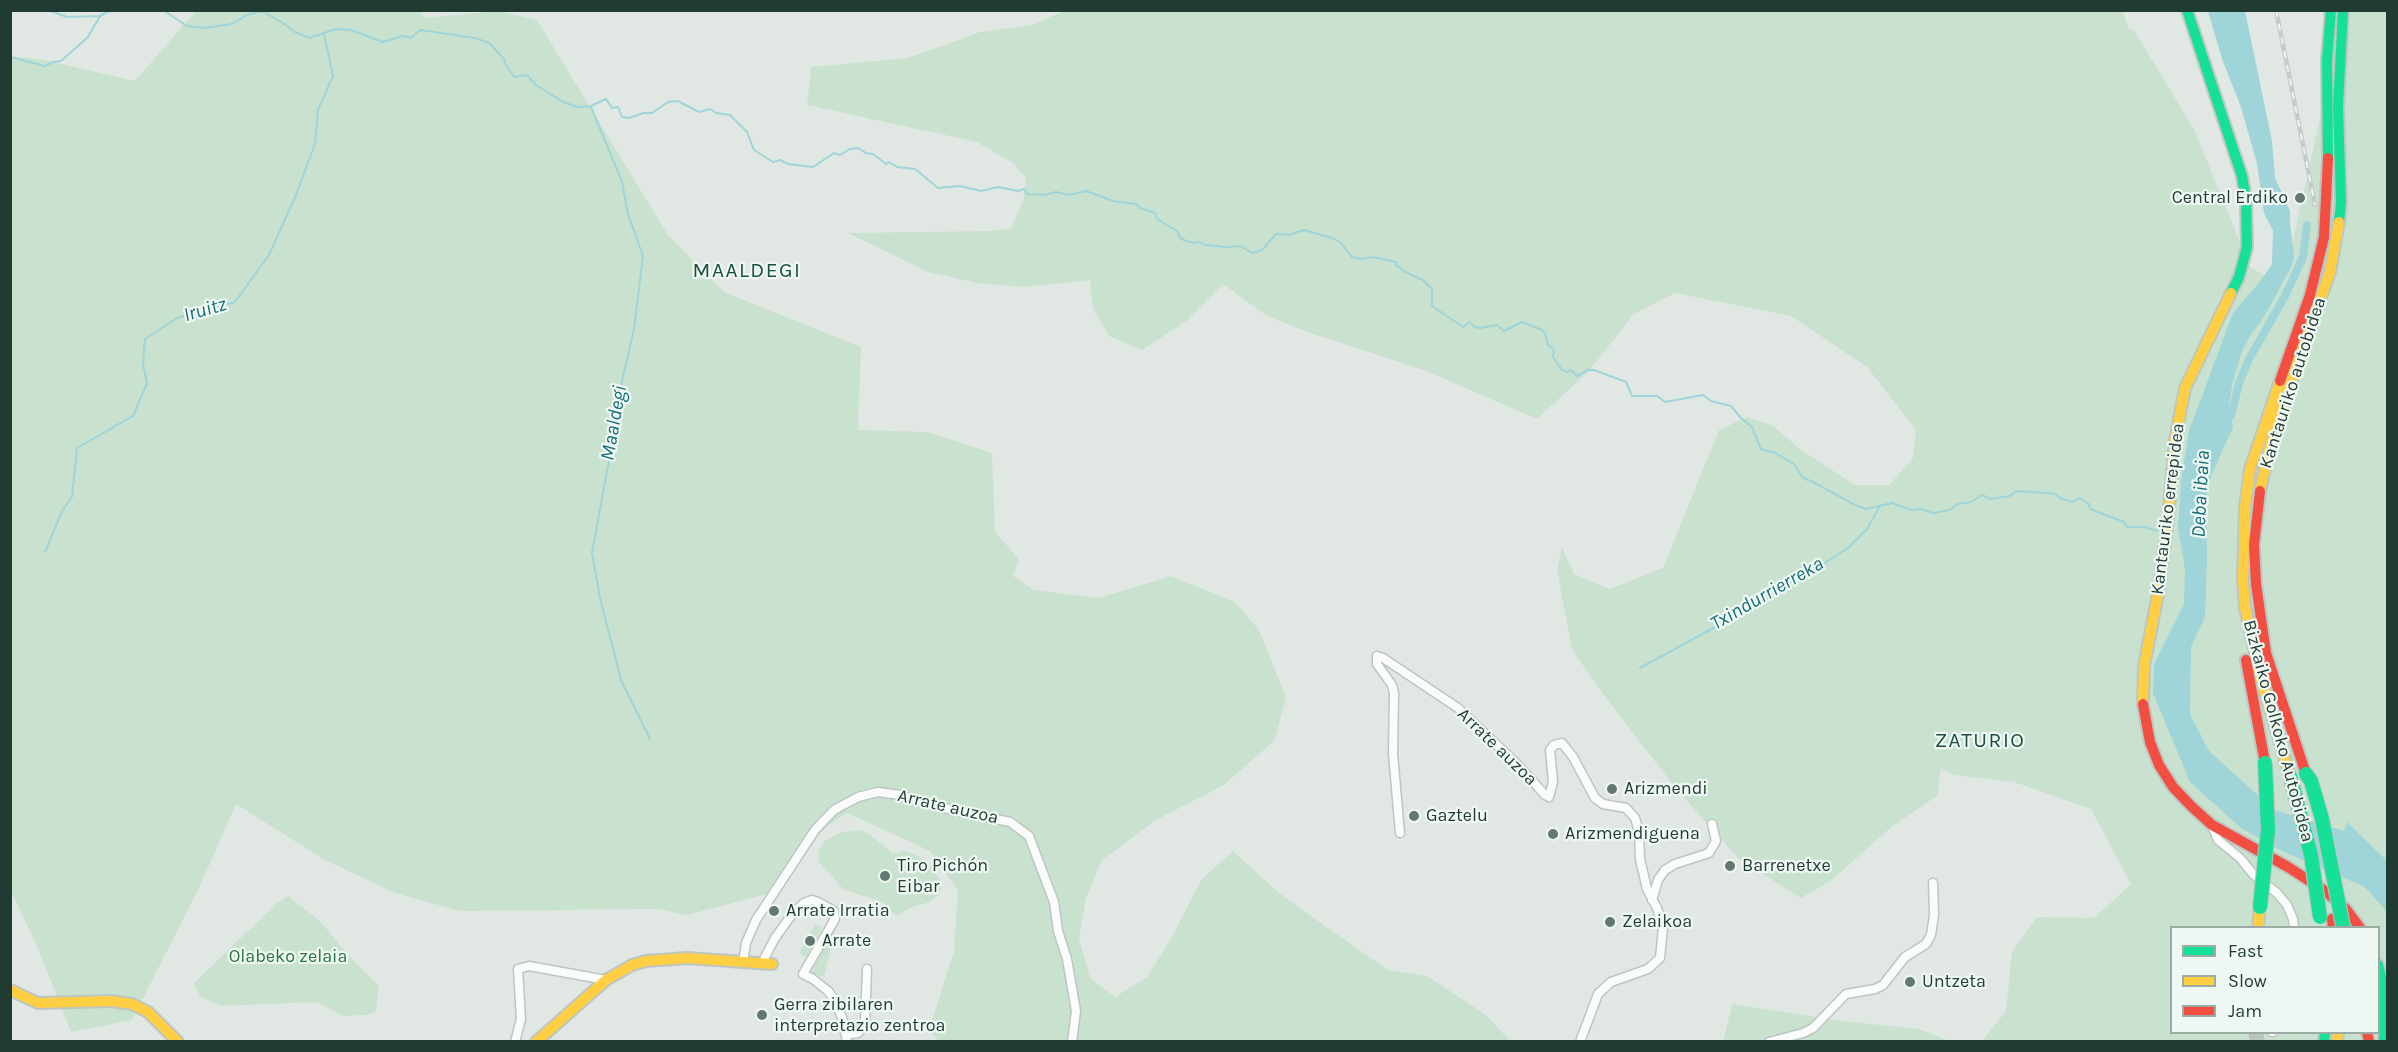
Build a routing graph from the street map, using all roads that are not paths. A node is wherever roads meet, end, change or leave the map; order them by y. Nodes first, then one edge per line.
1 (2187, 10) edge
2 (2331, 10) edge
3 (2343, 10) edge
4 (2243, 544) junction
5 (1712, 824) dead end
6 (2212, 825) junction
7 (1400, 833) dead end
8 (1933, 884) dead end
9 (1652, 900) junction
10 (2332, 924) edge
11 (2259, 926) edge
12 (2294, 926) edge
13 (2359, 926) edge
14 (743, 962) junction
15 (767, 964) joint
16 (867, 969) dead end
17 (2380, 970) edge
18 (606, 980) junction
19 (10, 990) edge
20 (848, 1036) edge
21 (178, 1041) edge
22 (515, 1041) edge
23 (536, 1041) edge
24 (1072, 1041) edge
25 (1580, 1041) edge
26 (1769, 1041) edge
27 (2384, 1041) edge

1 - 6 main road, Kantauriko errepidea
2 - 4 main road, Kantauriko autobidea
3 - 10 main road, Kantauriko autobidea, bridge
4 - 10 main road, Bizkaiko Golkoko Autobidea, bridge
4 - 11 main road, bridge
5 - 9 street
6 - 12 street
6 - 13 main road, Kantauriko errepidea
7 - 9 street, Arrate auzoa
8 - 26 street
9 - 25 street
14 - 15 main road
14 - 18 main road
14 - 24 street, Arrate auzoa
15 - 20 street
16 - 20 street
17 - 27 main road
18 - 22 street
18 - 23 main road
19 - 21 main road

